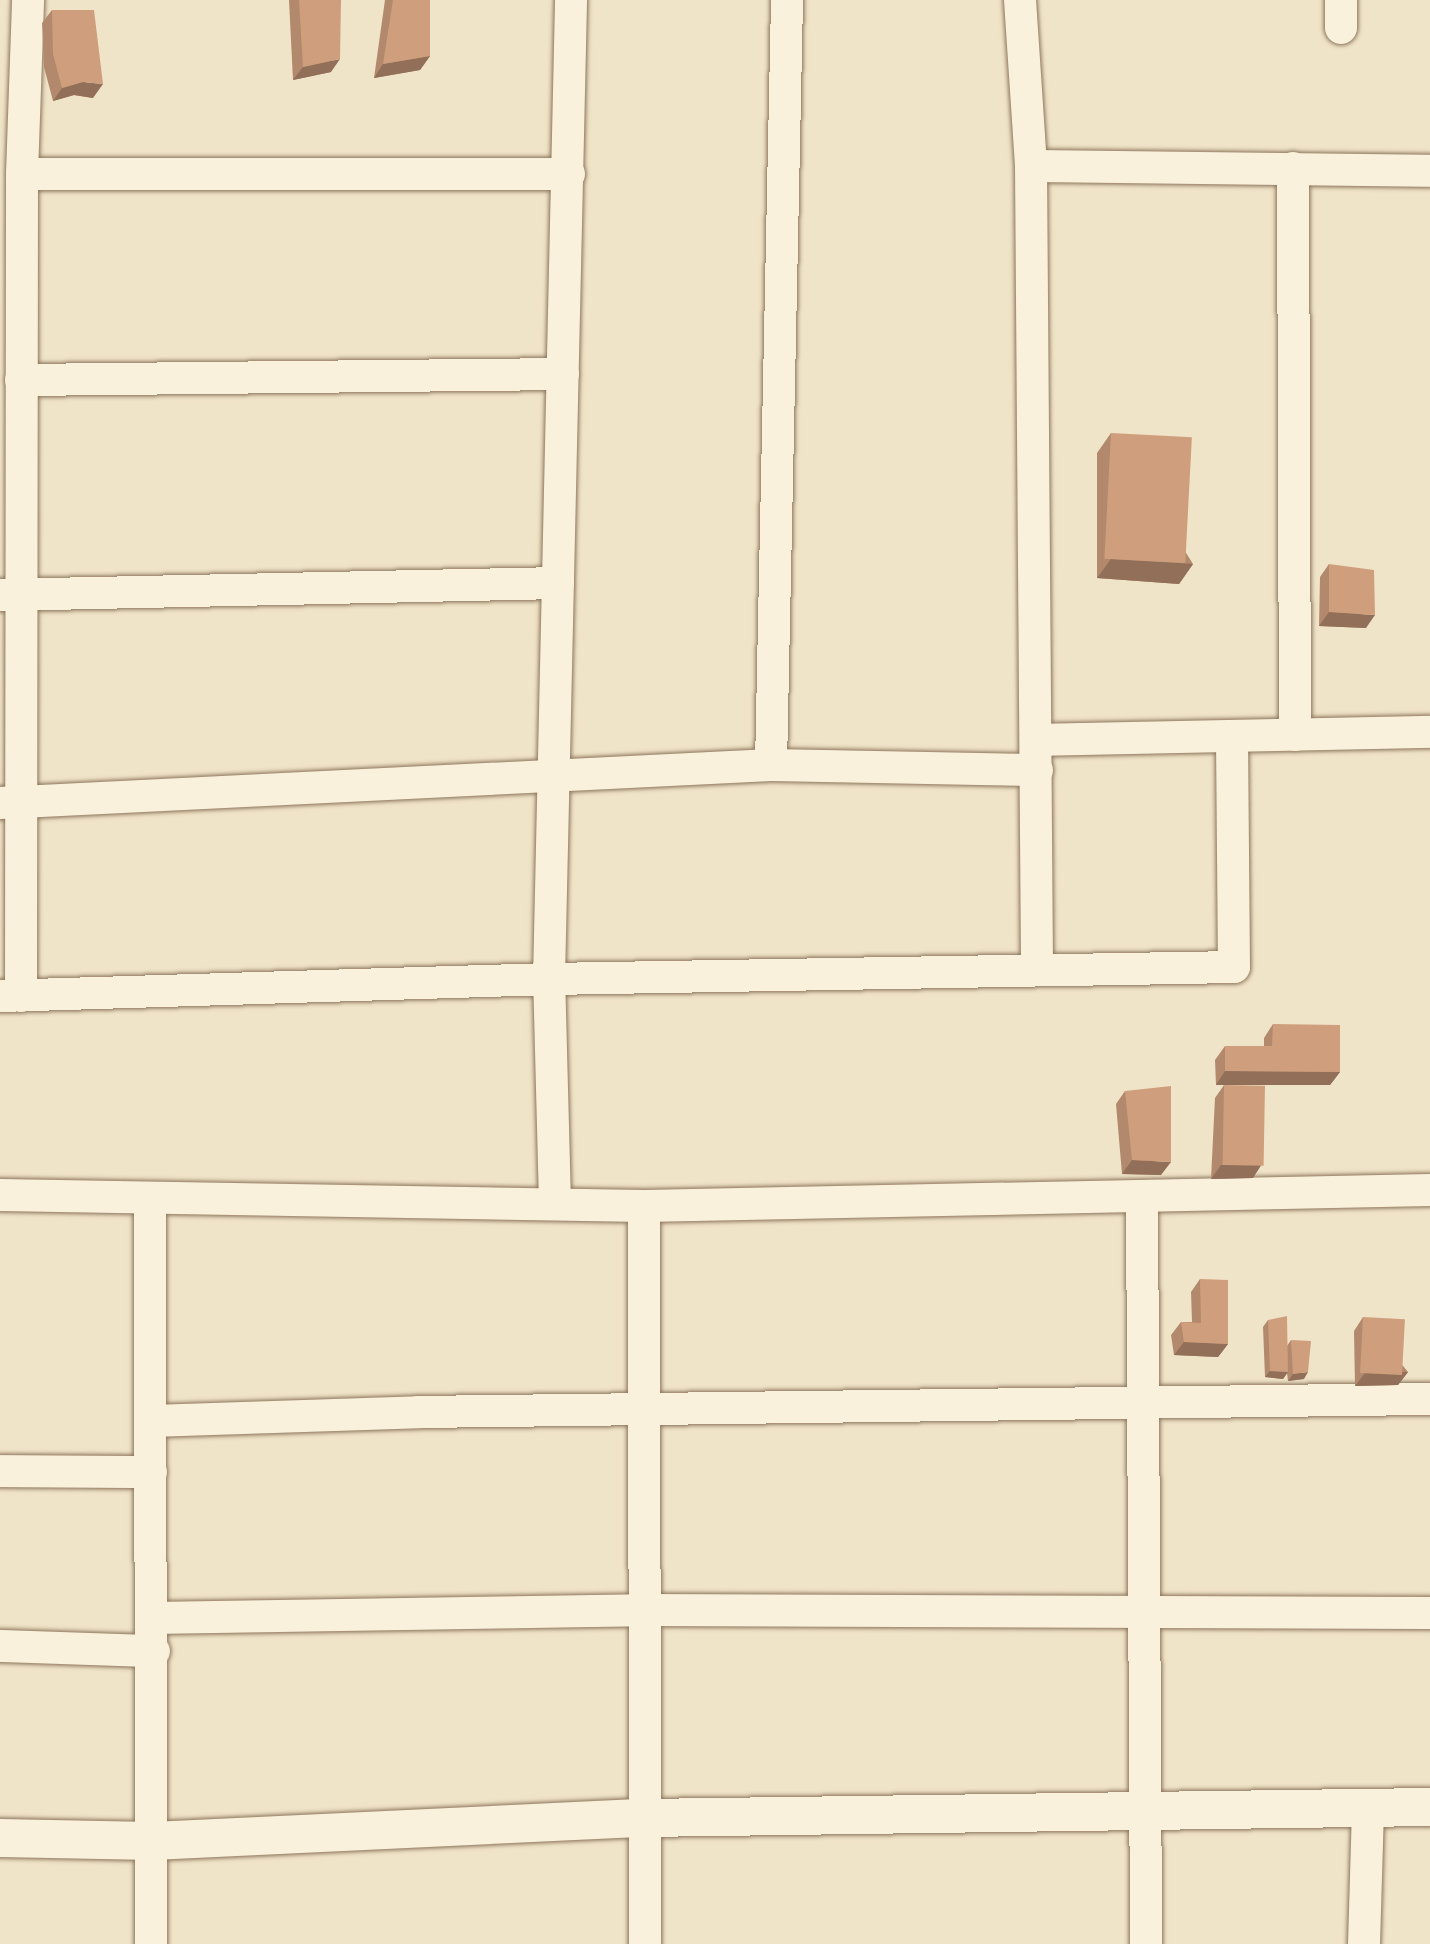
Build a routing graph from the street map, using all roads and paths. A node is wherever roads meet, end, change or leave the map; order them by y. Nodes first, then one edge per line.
1 (28, 0) edge
2 (571, 0) edge
3 (787, 0) edge
4 (1020, 0) edge
5 (1031, 166) junction
6 (1293, 168) junction
7 (1430, 171) edge
8 (22, 174) junction
9 (569, 174) junction
10 (563, 374) junction
11 (21, 380) junction
12 (558, 583) junction
13 (10, 596) edge
14 (1430, 732) edge
15 (1295, 735) junction
16 (1232, 736) junction
17 (1037, 755) junction
18 (771, 765) junction
19 (554, 773) junction
20 (12, 803) edge
21 (1037, 970) junction
22 (549, 979) junction
23 (10, 996) edge
24 (1430, 1190) edge
25 (0, 1195) edge
26 (1142, 1196) junction
27 (150, 1199) junction
28 (555, 1203) junction
29 (644, 1206) junction
30 (1430, 1399) edge
31 (1146, 1405) junction
32 (646, 1409) junction
33 (152, 1421) junction
34 (0, 1471) edge
35 (151, 1472) junction
36 (641, 1610) junction
37 (1148, 1610) junction
38 (1430, 1613) edge
39 (152, 1618) junction
40 (0, 1646) edge
41 (154, 1651) junction
42 (1430, 1807) edge
43 (1368, 1808) junction
44 (1148, 1813) junction
45 (643, 1818) junction
46 (0, 1838) edge
47 (152, 1841) junction
48 (151, 1944) edge
49 (645, 1944) edge
50 (1146, 1944) edge
51 (1364, 1944) edge

1 - 8 street
2 - 9 street
3 - 18 street
4 - 5 street
5 - 6 street
5 - 17 street
6 - 7 street
6 - 15 street
8 - 9 street
8 - 11 street
9 - 10 street
10 - 11 street
10 - 12 street
11 - 13 street
12 - 13 street
12 - 19 street
13 - 20 street
14 - 15 street
15 - 16 street
16 - 17 street
16 - 21 street
17 - 18 street
17 - 21 street
18 - 19 street
19 - 20 street
19 - 22 street
20 - 23 street
21 - 22 street
22 - 23 street
22 - 28 street
24 - 26 street
25 - 27 street
26 - 29 street
26 - 31 street
27 - 28 street
27 - 33 street
28 - 29 street
29 - 32 street
30 - 31 street
31 - 32 street
31 - 37 street
32 - 33 street
32 - 36 street
33 - 35 street
34 - 35 street
35 - 39 street
36 - 37 street
36 - 39 street
36 - 45 street
37 - 38 street
37 - 44 street
39 - 41 street
40 - 41 street
41 - 47 street
42 - 43 street
43 - 44 street
43 - 51 street
44 - 45 street
44 - 50 street
45 - 47 street
45 - 49 street
46 - 47 street
47 - 48 street

